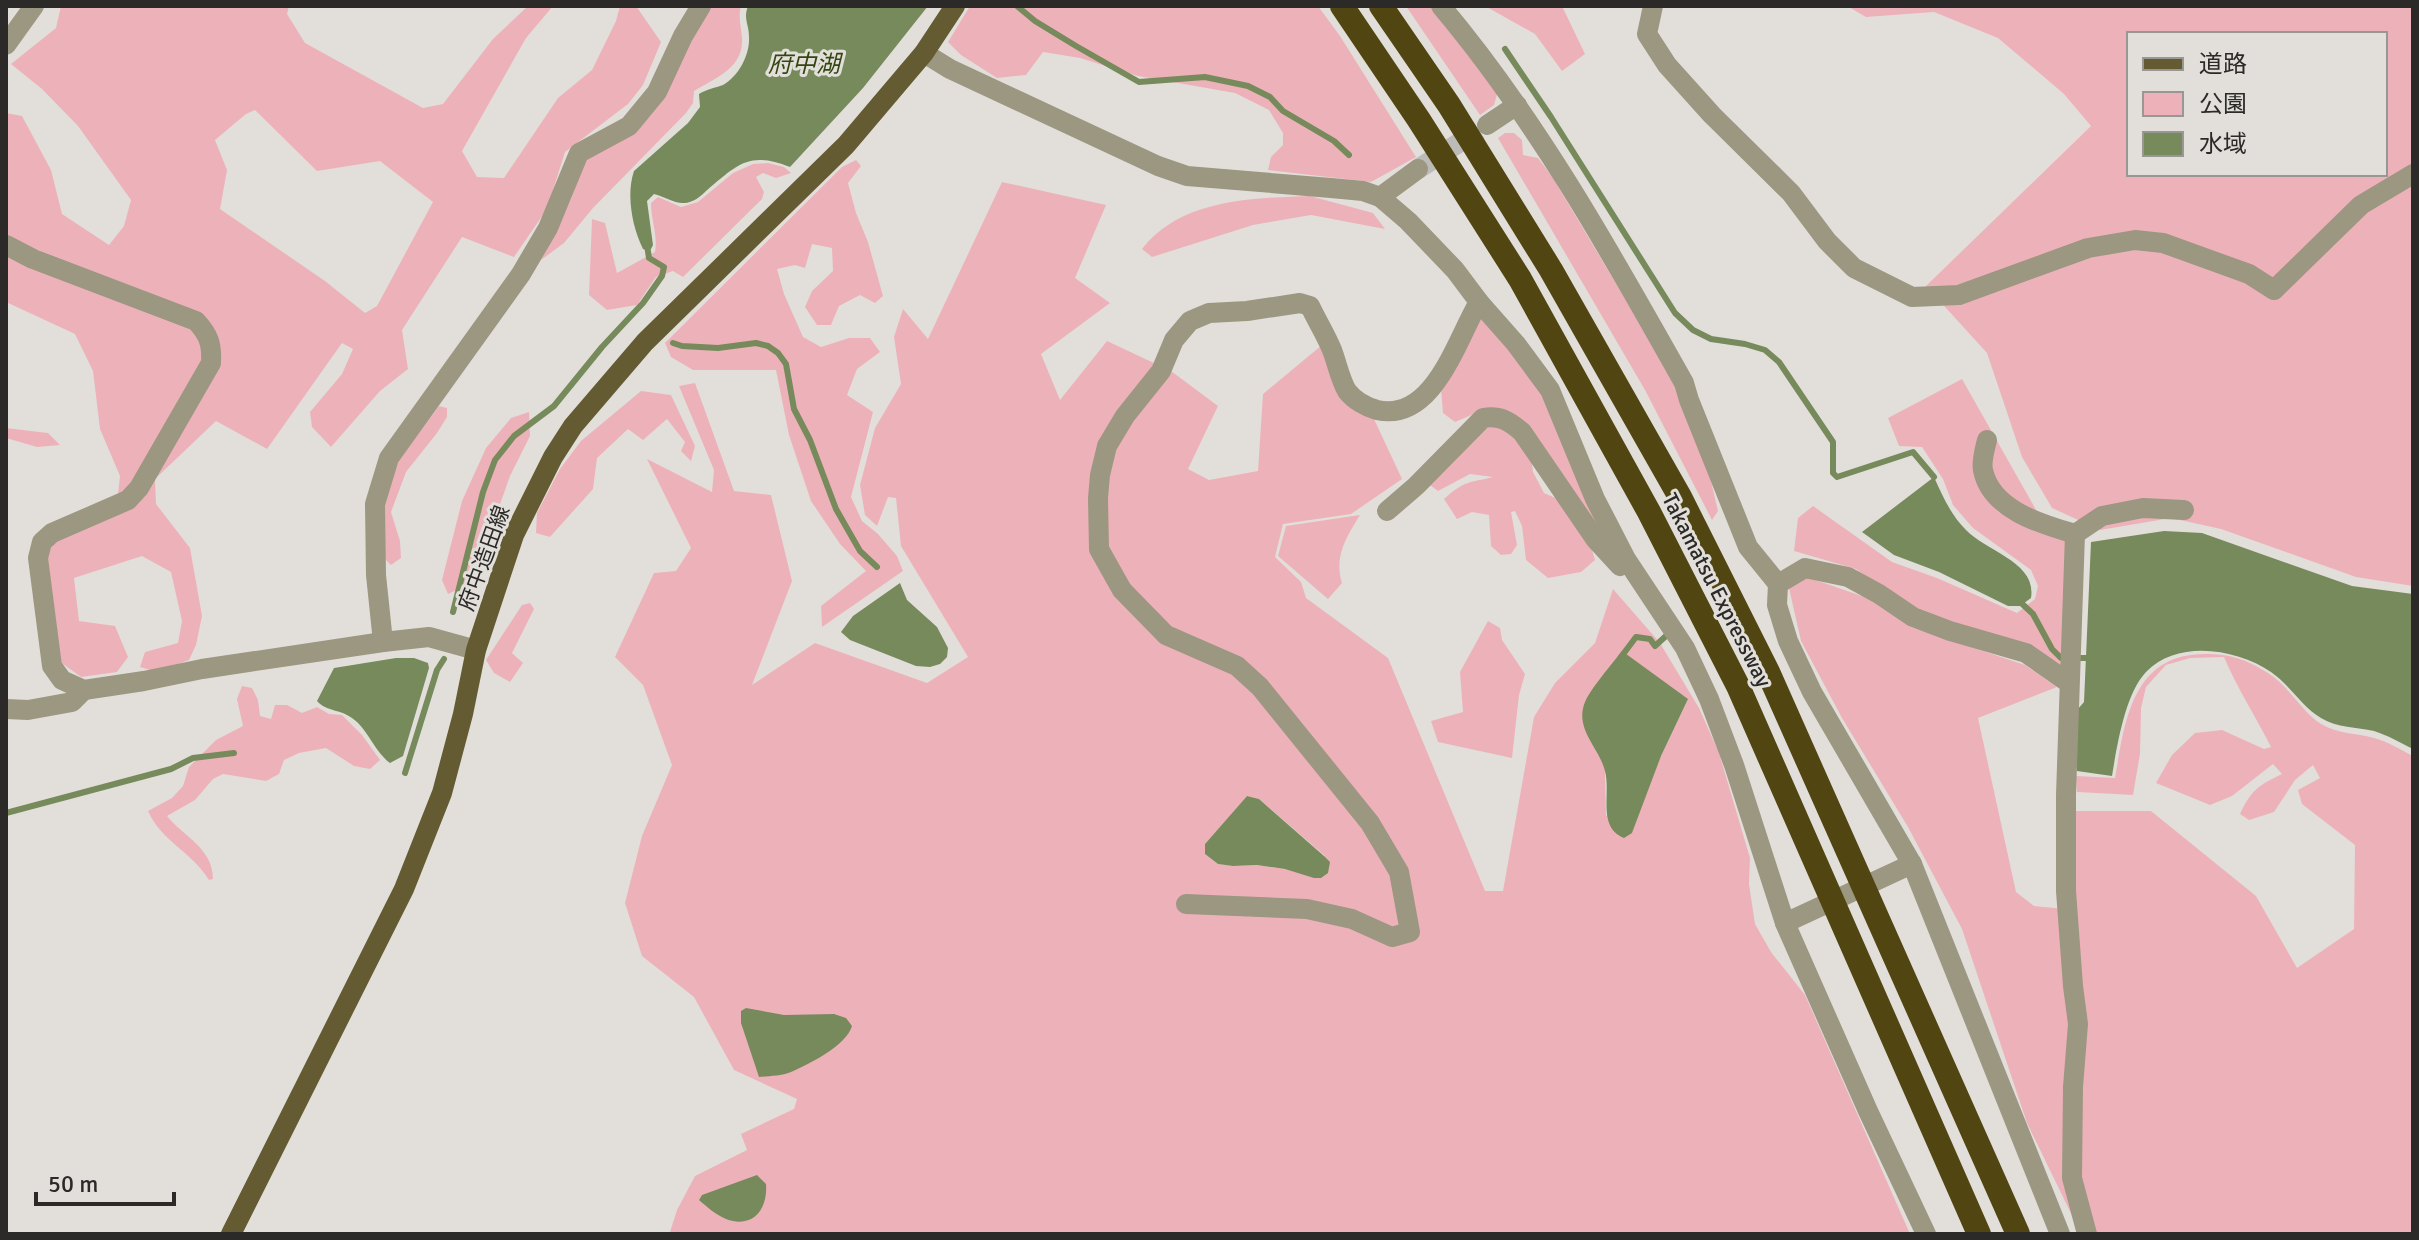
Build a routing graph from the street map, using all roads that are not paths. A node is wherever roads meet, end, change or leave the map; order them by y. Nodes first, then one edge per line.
1 (34, 6) edge
2 (701, 6) edge
3 (955, 6) edge
4 (1342, 6) edge
5 (1381, 6) edge
6 (1441, 6) edge
7 (1653, 6) edge
8 (6, 45) edge
9 (924, 53) junction
10 (1517, 105) junction
11 (1487, 125) tunnel mouth
12 (1418, 169) tunnel mouth
13 (2413, 174) edge
14 (1380, 197) junction
15 (6, 245) edge
16 (1479, 302) junction
17 (1987, 440) dead end
18 (2184, 510) dead end
19 (1387, 511) dead end
20 (2075, 534) junction
21 (1628, 562) junction
22 (1778, 584) junction
23 (383, 642) junction
24 (476, 650) junction
25 (2069, 683) junction
26 (84, 690) junction
27 (6, 709) edge
28 (1904, 868) junction
29 (1186, 904) dead end
30 (1790, 920) junction
31 (231, 1234) edge
32 (1926, 1234) edge
33 (1979, 1234) edge
34 (2018, 1234) edge
35 (2060, 1234) edge
36 (2087, 1234) edge

1 - 8 street
2 - 23 street
3 - 9 main road, 府中造田線
4 - 33 highway, Takamatsu Expressway
5 - 34 highway, Takamatsu Expressway
6 - 10 street
7 - 13 street
9 - 14 street
9 - 24 main road, 府中造田線
10 - 11 street
10 - 22 street
12 - 14 street
14 - 16 street
15 - 26 street
16 - 21 street
16 - 29 street
17 - 20 street
18 - 20 street
19 - 21 street
20 - 25 street
21 - 30 street
22 - 25 street
22 - 28 street
23 - 24 street
23 - 26 street
24 - 31 main road, 府中造田線
25 - 36 street
26 - 27 street
28 - 30 street
28 - 35 street
30 - 32 street

